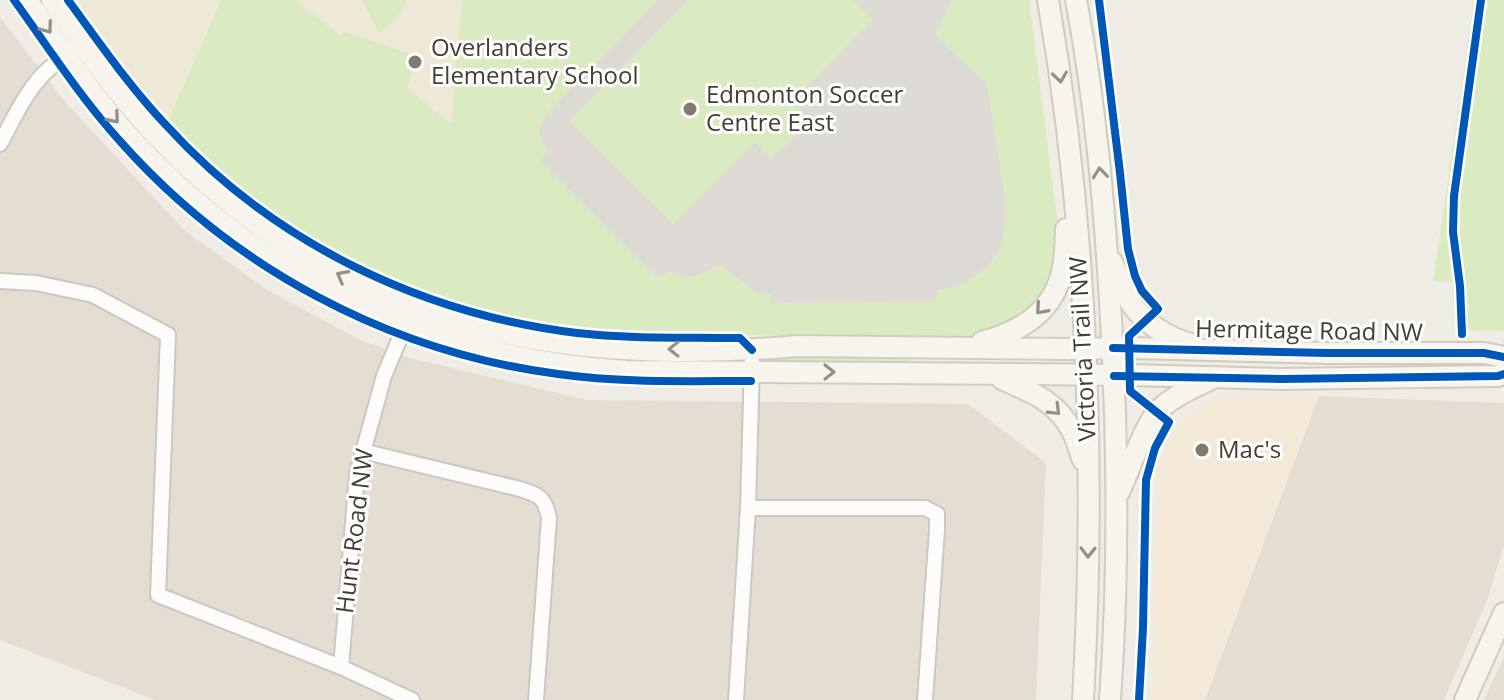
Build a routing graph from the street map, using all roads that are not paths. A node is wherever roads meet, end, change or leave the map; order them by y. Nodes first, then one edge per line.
1 (27, 0) edge
2 (52, 0) edge
3 (1048, 0) edge
4 (1076, 0) edge
5 (75, 50) junction
6 (0, 144) edge
7 (1070, 153) junction
8 (1107, 251) junction
9 (0, 281) edge
10 (409, 316) junction
11 (959, 348) junction
12 (1113, 348) junction
13 (1086, 349) junction
14 (752, 350) junction
15 (1215, 350) junction
16 (1504, 357) edge
17 (751, 372) junction
18 (991, 374) junction
19 (1504, 374) edge
20 (1087, 376) junction
21 (1114, 376) junction
22 (1215, 377) junction
23 (362, 451) junction
24 (1089, 474) junction
25 (1117, 497) junction
26 (748, 508) junction
27 (1504, 613) edge
28 (341, 667) junction
29 (412, 700) edge
30 (536, 700) edge
31 (736, 700) edge
32 (925, 700) edge
33 (1083, 700) edge
34 (1110, 700) edge
35 (1465, 700) edge

1 -> 5 street, Hermitage Road NW
2 - 5 street, Hermitage Road NW
3 -> 7 street, Victoria Trail NW
8 -> 4 street, Victoria Trail NW
5 - 6 street
5 - 10 street, Hermitage Road NW
7 -> 11 street
7 - 13 street, Victoria Trail NW
8 - 12 street, Victoria Trail NW
8 - 15 street
9 - 28 street
14 -> 10 street, Hermitage Road NW
10 - 17 street, Hermitage Road NW
10 - 23 street, Hunt Road NW
11 - 13 street, Hermitage Road NW
11 - 14 street, Hermitage Road NW
12 - 13 street, Hermitage Road NW
12 - 15 street, Hermitage Road NW
12 - 21 street, Victoria Trail NW
13 - 20 street, Victoria Trail NW
14 - 17 street
15 - 16 street, Hermitage Road NW
17 -> 18 street, Hermitage Road NW
17 - 26 street
18 - 20 street, Hermitage Road NW
18 -> 24 street
19 - 22 street, Hermitage Road NW
20 - 21 street, Hermitage Road NW
20 - 24 street, Victoria Trail NW
21 - 22 street, Hermitage Road NW
21 - 25 street, Victoria Trail NW
22 - 25 street
23 - 28 street, Hunt Road NW
23 - 30 street
24 -> 33 street, Victoria Trail NW
25 - 34 street, Victoria Trail NW
26 - 31 street
26 - 32 street
27 - 35 street
28 - 29 street

